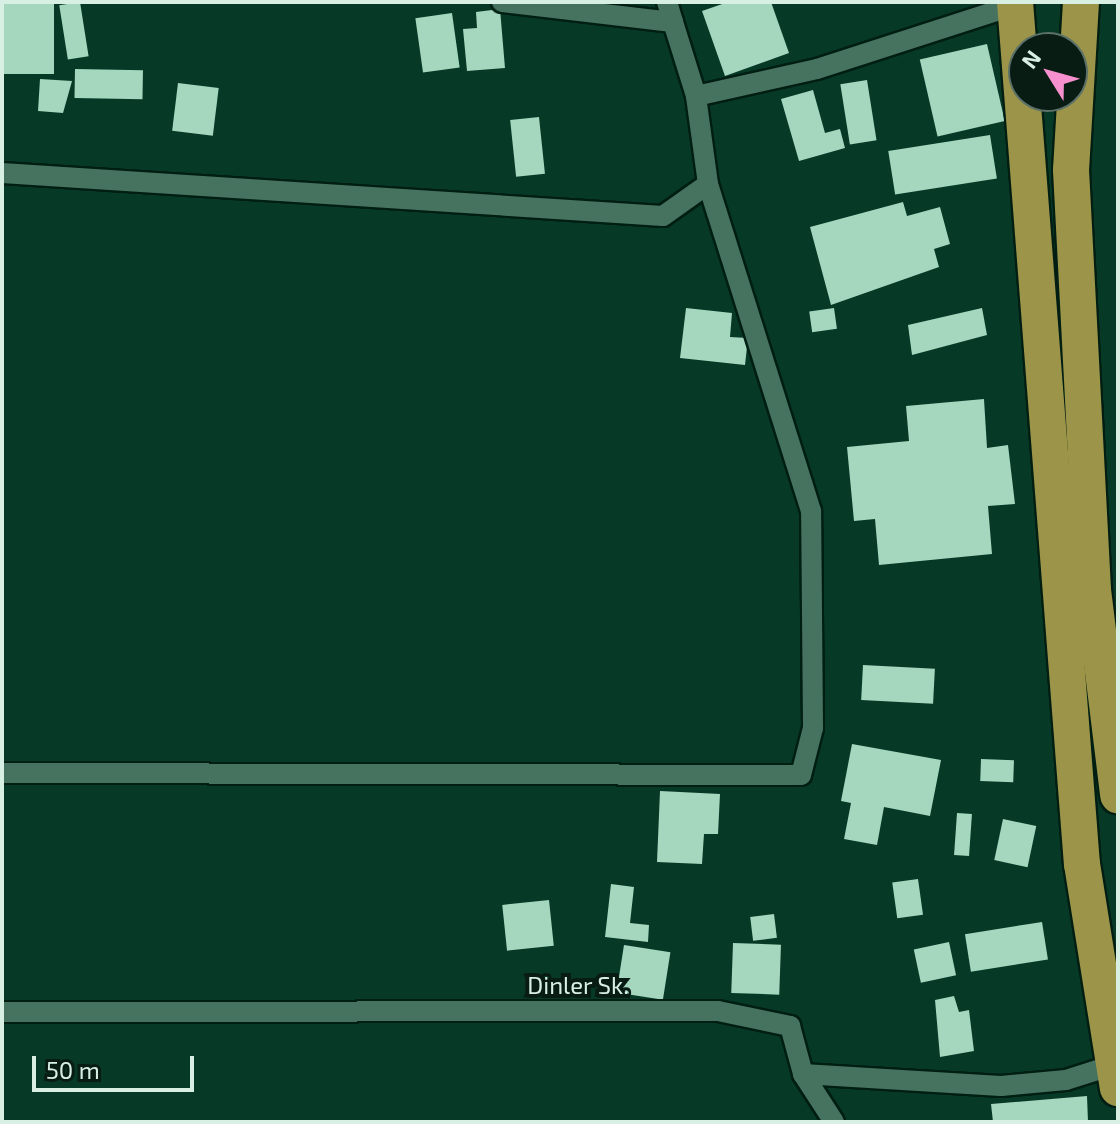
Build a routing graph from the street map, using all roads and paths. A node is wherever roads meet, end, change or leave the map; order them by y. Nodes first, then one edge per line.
1 (502, 2) edge
2 (1081, 2) edge
3 (1015, 4) edge
4 (670, 12) edge
5 (696, 96) junction
6 (2, 173) edge
7 (708, 184) junction
8 (2, 773) edge
9 (1118, 795) edge
10 (2, 1012) edge
11 (803, 1074) junction
12 (1115, 1076) edge
13 (834, 1122) edge

1 - 4 street
2 - 9 highway
3 - 5 street
3 - 12 highway
4 - 5 street
5 - 7 street
6 - 7 street
7 - 8 street
10 - 11 street, Dinler Sk.
11 - 12 street
11 - 13 street

